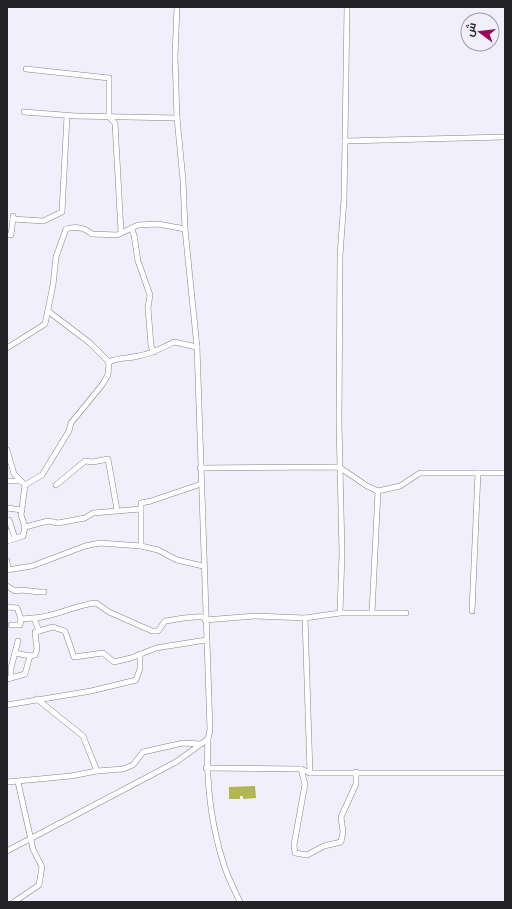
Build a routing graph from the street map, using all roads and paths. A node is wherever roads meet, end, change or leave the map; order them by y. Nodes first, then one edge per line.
1 (177, 7) edge
2 (347, 7) edge
3 (26, 69) dead end
4 (24, 112) dead end
5 (68, 116) junction
6 (109, 117) junction
7 (177, 118) junction
8 (505, 137) edge
9 (345, 141) junction
10 (131, 228) junction
11 (185, 229) junction
12 (121, 232) junction
13 (7, 235) edge
14 (48, 311) junction
15 (197, 347) junction
16 (7, 348) edge
17 (154, 352) junction
18 (109, 362) junction
19 (7, 450) edge
20 (339, 466) junction
21 (200, 468) junction
22 (478, 473) junction
23 (505, 473) edge
24 (7, 481) edge
25 (20, 481) junction
26 (56, 484) dead end
27 (201, 484) junction
28 (25, 485) junction
29 (378, 491) junction
30 (7, 508) edge
31 (141, 509) junction
32 (22, 510) junction
33 (117, 510) junction
34 (7, 520) edge
35 (25, 527) junction
36 (7, 531) edge
37 (11, 540) edge
38 (141, 546) junction
39 (7, 561) edge
40 (203, 566) junction
41 (8, 570) edge
42 (7, 586) edge
43 (44, 592) dead end
44 (7, 607) edge
45 (472, 611) dead end
46 (340, 613) junction
47 (372, 613) junction
48 (406, 613) dead end
49 (34, 618) junction
50 (205, 618) junction
51 (305, 618) junction
52 (21, 619) junction
53 (11, 625) dead end
54 (39, 630) junction
55 (206, 640) junction
56 (18, 641) dead end
57 (15, 653) junction
58 (140, 654) junction
59 (30, 656) junction
60 (9, 678) edge
61 (36, 699) junction
62 (7, 705) edge
63 (208, 739) junction
64 (201, 744) junction
65 (206, 768) junction
66 (301, 769) junction
67 (97, 771) junction
68 (356, 772) junction
69 (310, 773) junction
70 (505, 773) edge
71 (7, 782) edge
72 (18, 782) junction
73 (31, 840) junction
74 (7, 851) edge
75 (14, 902) edge
76 (240, 902) edge

1 - 7 street
2 - 9 street
3 - 6 street
4 - 5 street
5 - 6 street
5 - 13 street
6 - 7 street
6 - 12 street
7 - 11 street
8 - 9 street
9 - 20 street
10 - 11 street
10 - 12 street
10 - 17 street
11 - 15 street
12 - 14 street
14 - 16 street
14 - 18 street
15 - 17 street
15 - 21 street
17 - 18 street
18 - 28 street
19 - 25 street
20 - 21 street
20 - 29 street
20 - 46 street
21 - 27 street
22 - 23 street
22 - 29 street
22 - 45 street
24 - 25 street
25 - 28 street
26 - 33 street
27 - 31 street
27 - 40 street
28 - 32 street
29 - 47 street
30 - 32 street
31 - 33 street
31 - 38 street
32 - 35 street
33 - 35 street
34 - 37 street
35 - 37 street
36 - 37 street
38 - 40 street
38 - 41 street
39 - 41 street
40 - 50 street
42 - 43 street
44 - 52 street
46 - 47 street
46 - 51 street
47 - 48 street
49 - 50 street
49 - 52 street
49 - 54 street
50 - 51 street
50 - 55 street
51 - 69 street
52 - 53 street
54 - 58 street
54 - 59 street
55 - 58 street
55 - 63 street
56 - 57 street
57 - 59 street
57 - 60 street
58 - 61 street
59 - 60 street
61 - 62 street
61 - 67 street
63 - 64 street
63 - 65 street
64 - 67 street
64 - 73 street
65 - 66 street
65 - 76 street
66 - 68 street
66 - 69 street
67 - 72 street
68 - 69 street
68 - 70 street
71 - 72 street
72 - 73 street
73 - 74 street
73 - 75 street

